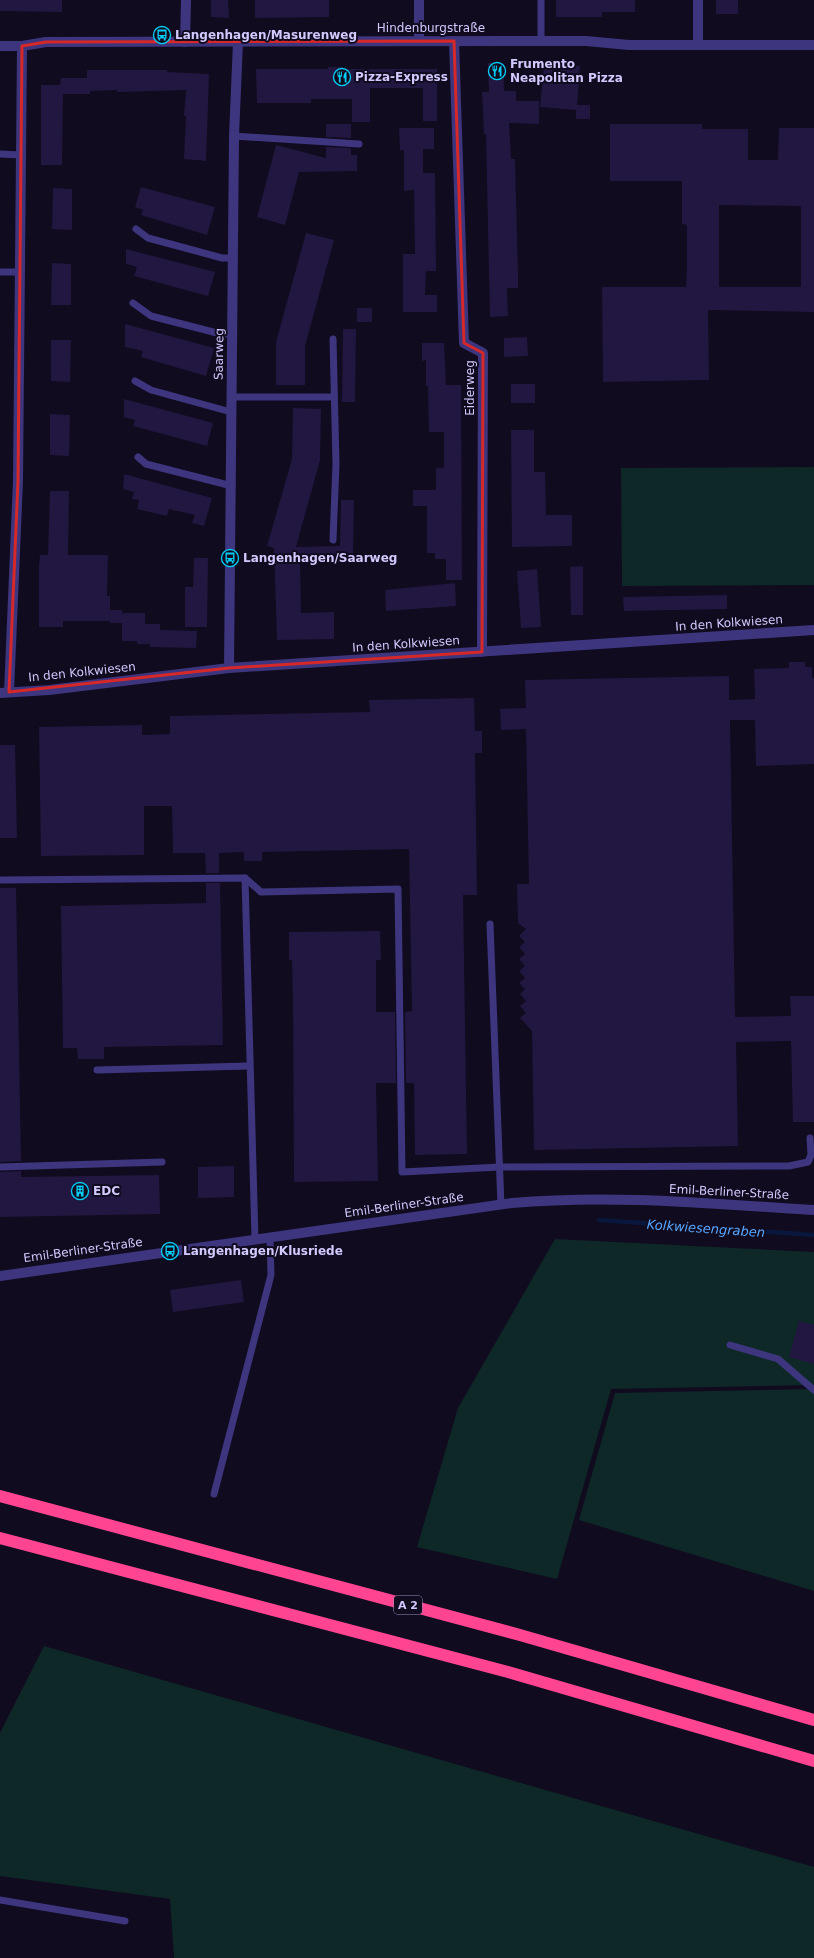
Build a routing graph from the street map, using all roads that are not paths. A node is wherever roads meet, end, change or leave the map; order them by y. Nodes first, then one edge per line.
1 (186, 0) edge
2 (418, 0) edge
3 (541, 0) edge
4 (698, 0) edge
5 (419, 41) junction
6 (454, 41) junction
7 (541, 41) junction
8 (185, 42) junction
9 (238, 42) junction
10 (698, 45) junction
11 (814, 45) edge
12 (0, 46) edge
13 (22, 46) junction
14 (234, 136) junction
15 (359, 144) dead end
16 (0, 154) edge
17 (21, 155) junction
18 (136, 229) dead end
19 (233, 258) junction
20 (0, 272) edge
21 (20, 272) junction
22 (133, 303) dead end
23 (233, 334) junction
24 (333, 339) dead end
25 (135, 381) dead end
26 (231, 397) junction
27 (334, 397) junction
28 (231, 412) junction
29 (138, 457) dead end
30 (232, 486) junction
31 (333, 540) dead end
32 (814, 630) edge
33 (482, 652) junction
34 (229, 668) junction
35 (5, 692) edge
36 (245, 878) junction
37 (0, 880) edge
38 (490, 924) dead end
39 (249, 1066) junction
40 (97, 1070) dead end
41 (810, 1138) dead end
42 (162, 1162) dead end
43 (0, 1167) edge
44 (500, 1167) junction
45 (501, 1205) junction
46 (814, 1210) edge
47 (270, 1237) junction
48 (255, 1239) junction
49 (0, 1276) edge
50 (730, 1345) dead end
51 (814, 1390) edge
52 (214, 1494) dead end
53 (0, 1496) edge
54 (0, 1538) edge
55 (814, 1720) edge
56 (814, 1761) edge
57 (0, 1900) edge
58 (125, 1921) dead end

1 - 8 street
2 - 5 street
3 - 7 lane
4 - 10 street
5 - 6 street, Hindenburgstraße
5 - 9 street, Hindenburgstraße
6 - 7 street, Hindenburgstraße
6 - 33 street, Eiderweg
7 - 10 street, Hindenburgstraße
8 - 9 street, Hindenburgstraße
8 - 13 street, Hindenburgstraße
9 - 14 street, Saarweg
10 - 11 street, Hindenburgstraße
12 - 13 street, Hindenburgstraße
13 - 17 street
14 - 15 lane
14 - 19 street, Saarweg
16 - 17 lane
17 - 21 street
18 - 19 lane
19 - 23 street, Saarweg
20 - 21 lane
21 - 35 street
22 - 23 lane
23 - 26 street, Saarweg
24 - 27 lane
25 - 28 lane
26 - 27 lane
26 - 28 street, Saarweg
27 - 31 lane
28 - 30 street, Saarweg
29 - 30 lane
30 - 34 street, Saarweg
32 - 33 street, In den Kolkwiesen
33 - 34 street, In den Kolkwiesen
34 - 35 street, In den Kolkwiesen
36 - 37 lane
36 - 39 lane
36 - 44 lane
38 - 44 lane
39 - 40 lane
39 - 48 lane
41 - 44 lane
42 - 43 lane
44 - 45 lane
45 - 46 street, Emil-Berliner-Straße
45 - 47 street, Emil-Berliner-Straße
47 - 48 street, Emil-Berliner-Straße
47 - 52 lane
48 - 49 street, Emil-Berliner-Straße
50 - 51 lane
53 - 55 highway, A 2
54 - 56 highway
57 - 58 lane

